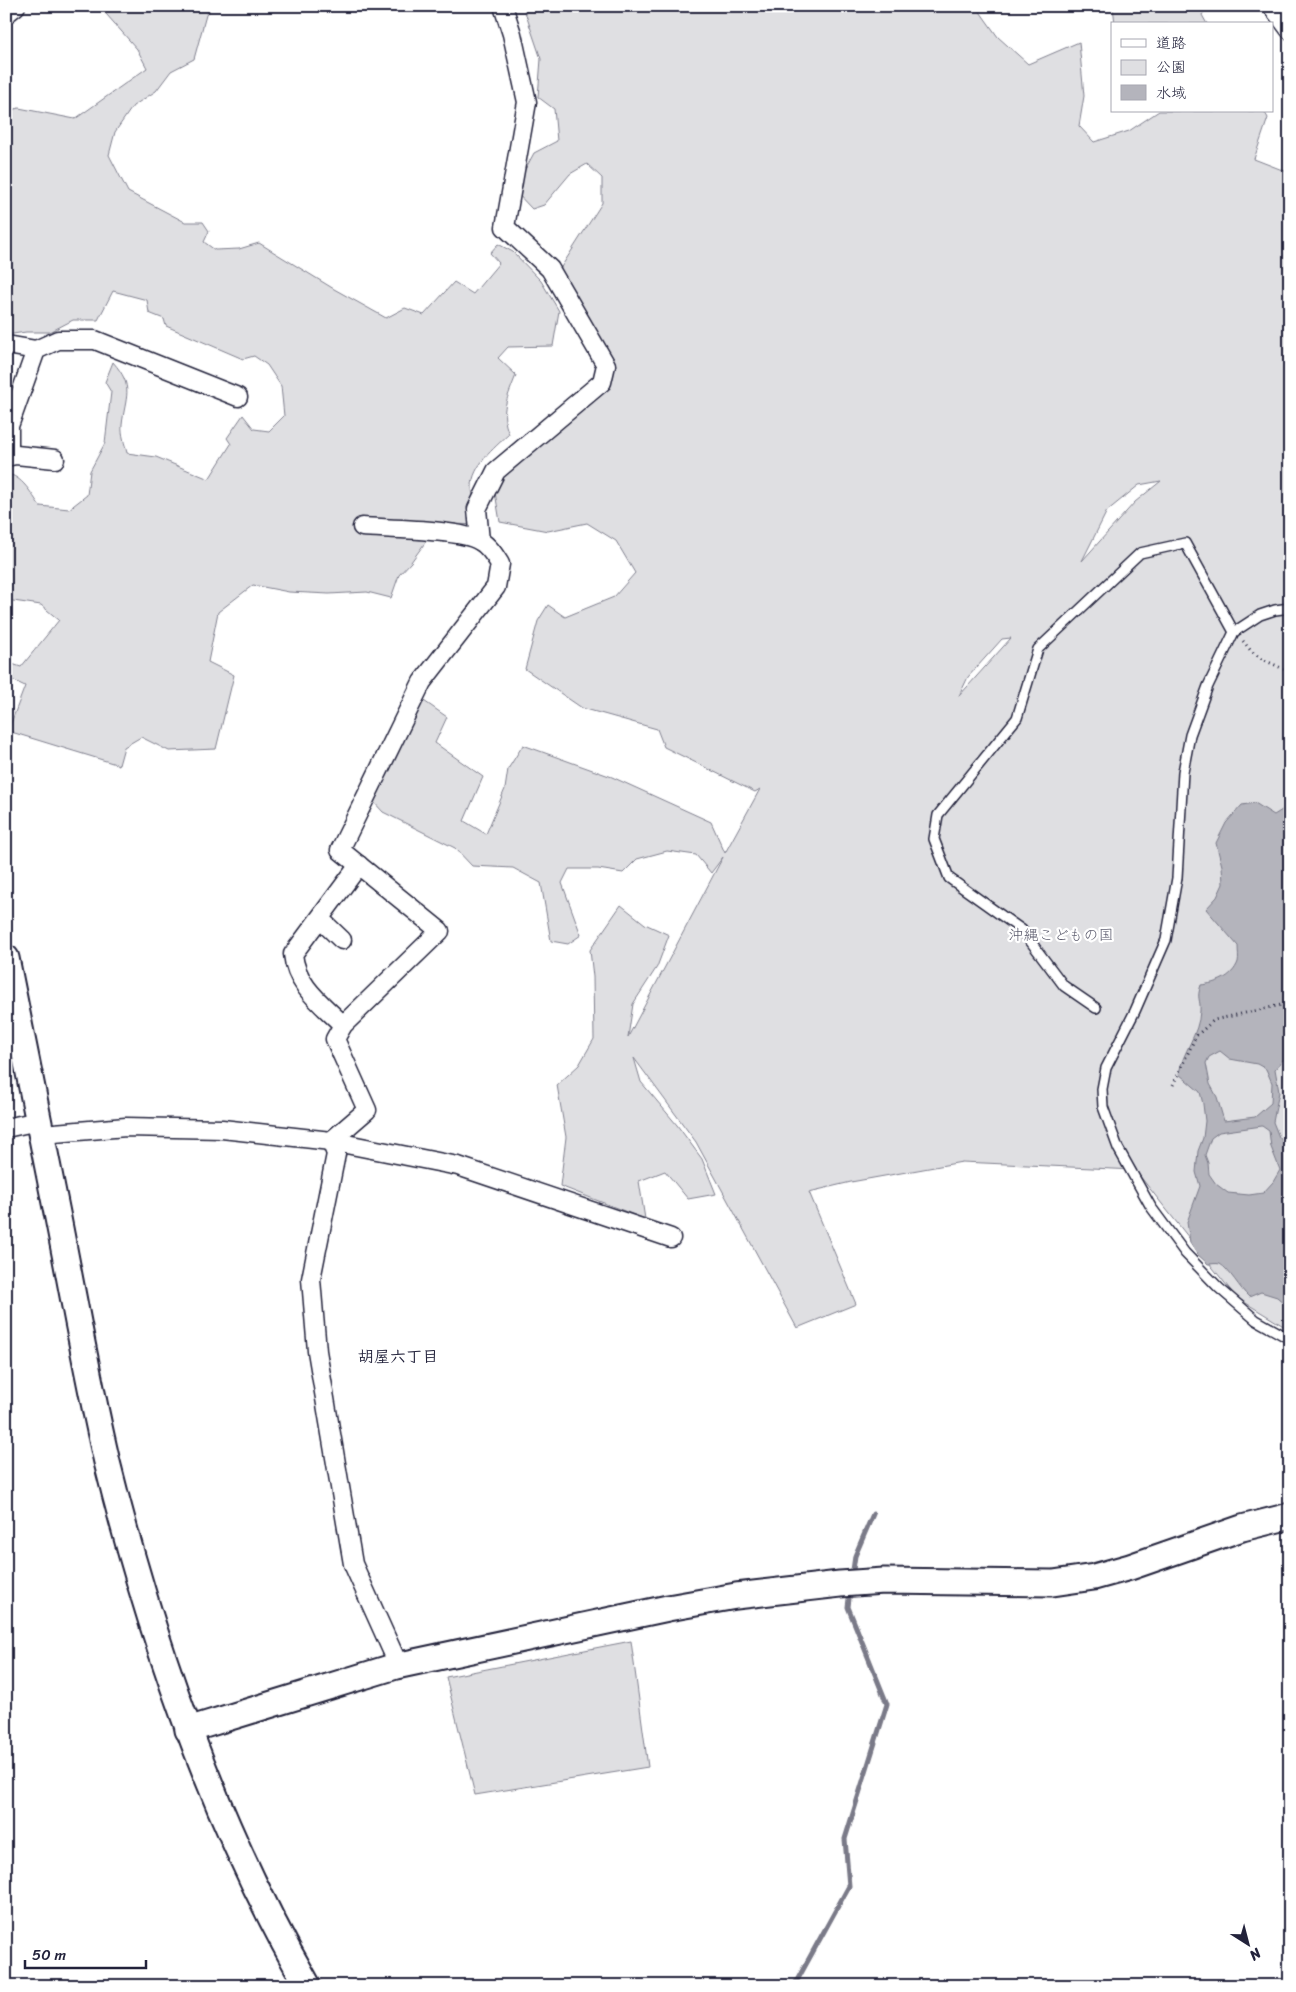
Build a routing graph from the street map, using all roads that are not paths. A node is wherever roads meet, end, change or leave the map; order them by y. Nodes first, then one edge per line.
1 (16, 6) edge
2 (503, 6) edge
3 (1272, 6) edge
4 (6, 14) edge
5 (1290, 30) edge
6 (7, 346) edge
7 (36, 350) junction
8 (238, 397) dead end
9 (8, 456) edge
10 (55, 459) dead end
11 (362, 527) dead end
12 (480, 541) junction
13 (1290, 608) edge
14 (1234, 632) junction
15 (360, 865) junction
16 (320, 919) junction
17 (342, 940) dead end
18 (6, 958) edge
19 (1096, 1008) dead end
20 (343, 1025) junction
21 (6, 1128) edge
22 (40, 1128) junction
23 (331, 1141) junction
24 (671, 1238) dead end
25 (1290, 1339) edge
26 (1290, 1516) edge
27 (396, 1666) junction
28 (188, 1730) junction
29 (308, 1986) edge

1 - 4 street
2 - 12 street
3 - 5 street
6 - 7 street
7 - 8 street
7 - 9 street
9 - 10 street
11 - 12 street
12 - 15 street
13 - 14 lane
14 - 19 lane
14 - 25 lane
15 - 16 street
15 - 20 street
16 - 17 street
16 - 20 street
18 - 22 street
20 - 23 street
21 - 22 street
22 - 23 street
22 - 28 street
23 - 24 street
23 - 27 street
26 - 27 street
27 - 28 street
28 - 29 street

